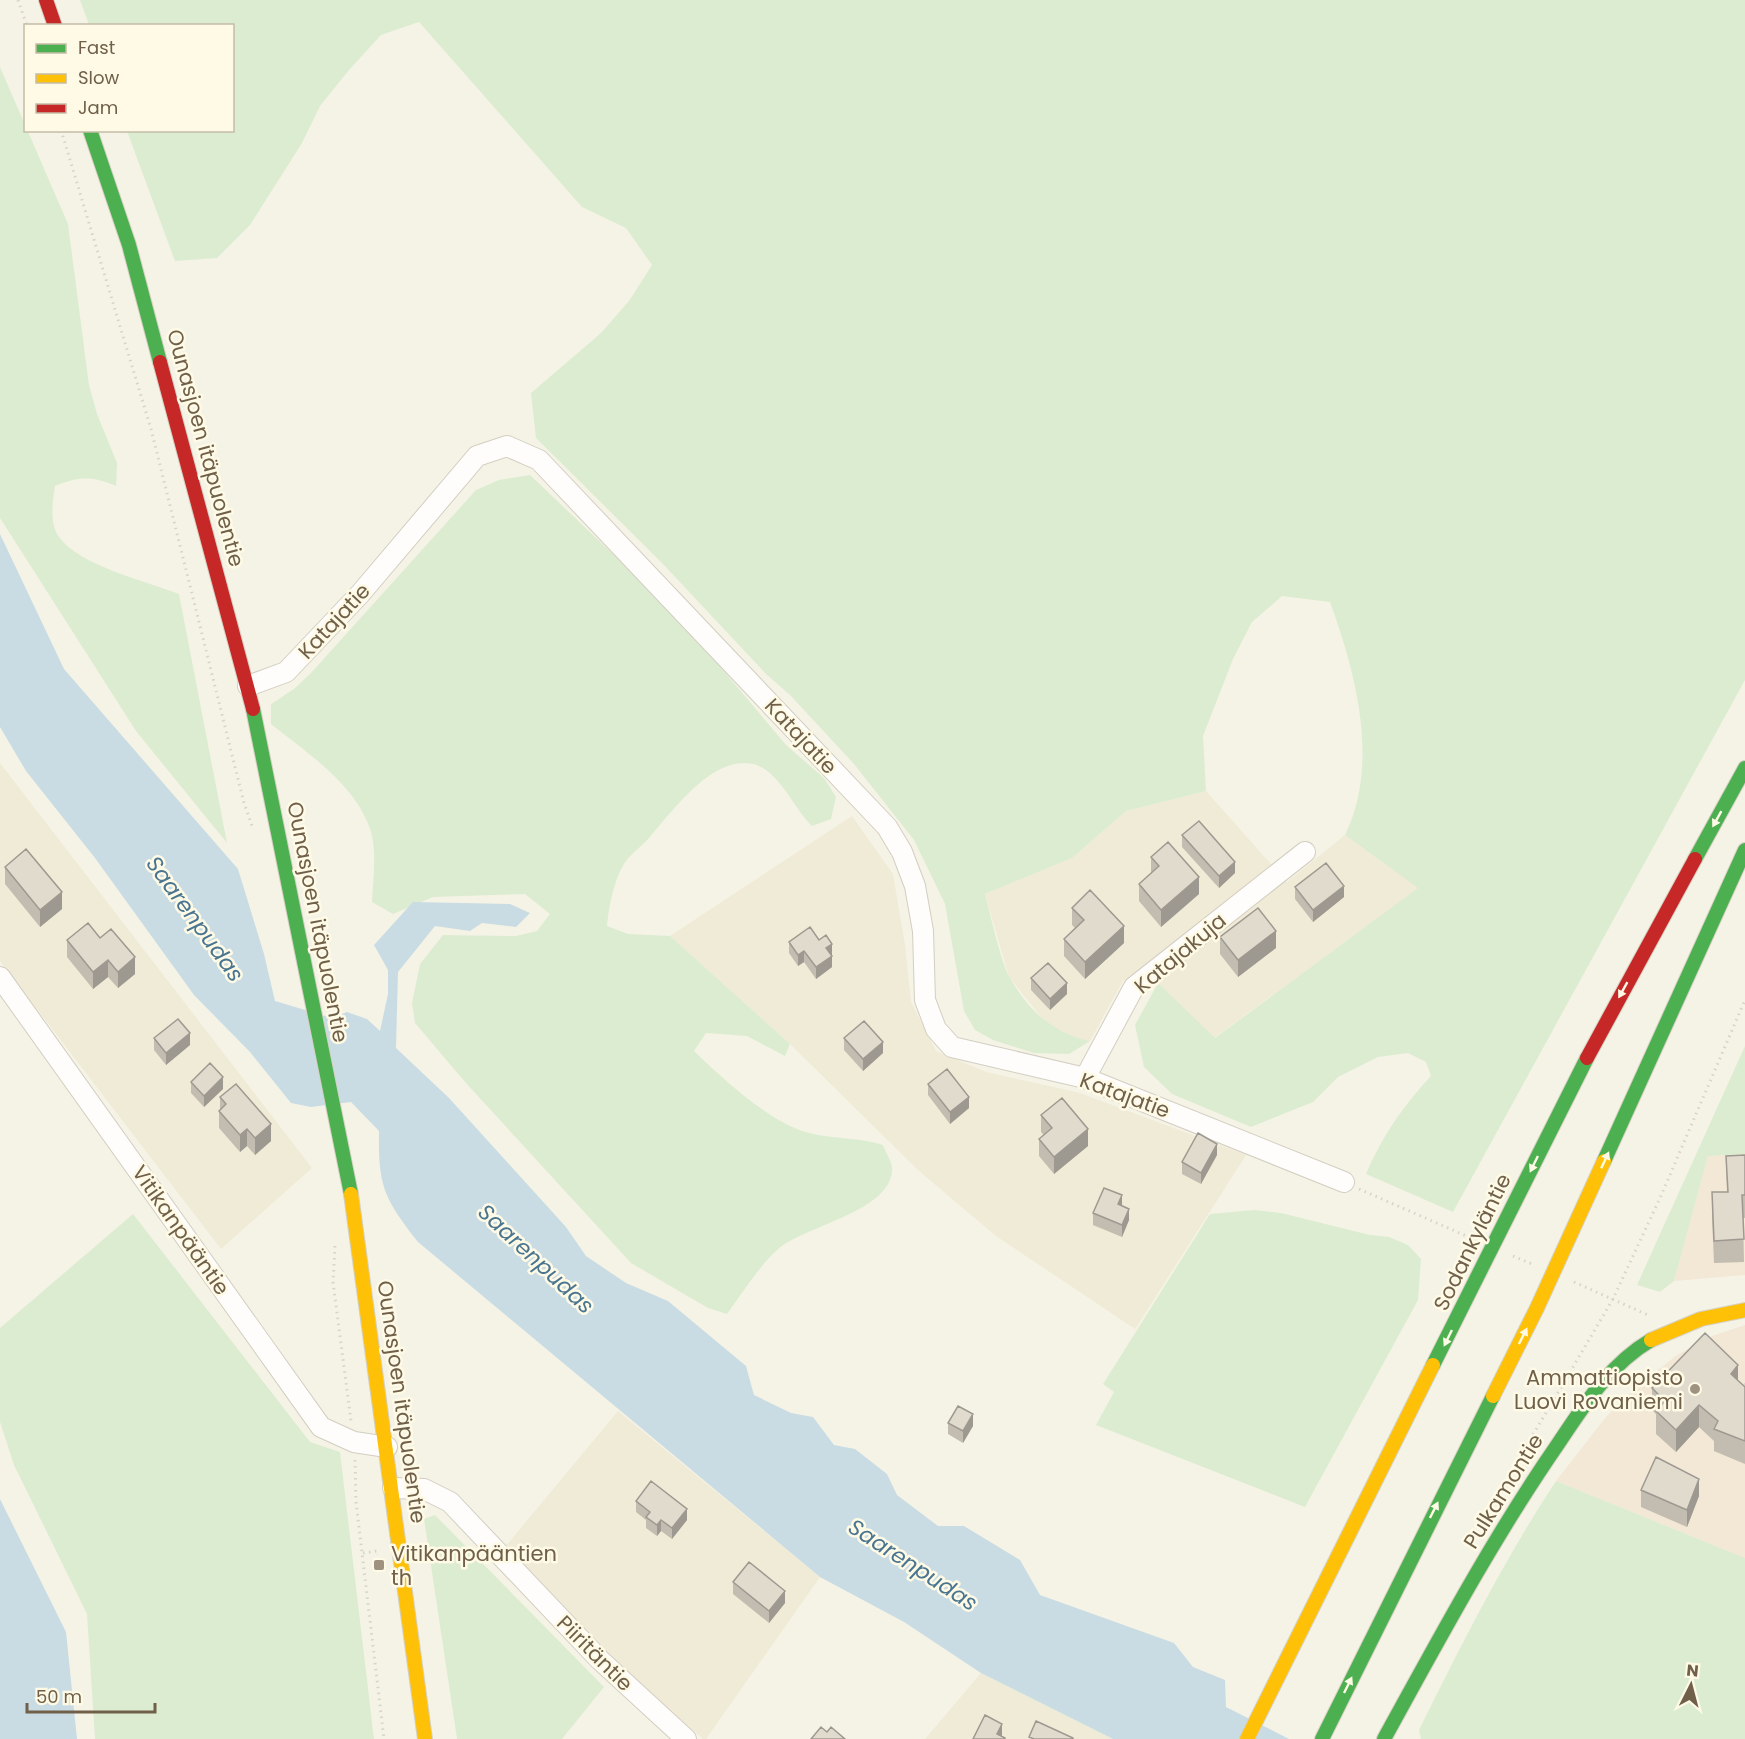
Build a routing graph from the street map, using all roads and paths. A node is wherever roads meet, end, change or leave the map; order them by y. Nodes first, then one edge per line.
1 (18, 0) edge
2 (46, 0) edge
3 (26, 24) edge
4 (54, 24) edge
5 (62, 132) edge
6 (91, 132) edge
7 (248, 686) junction
8 (1745, 768) edge
9 (255, 834) dead end
10 (1745, 850) edge
11 (1305, 852) dead end
12 (0, 977) edge
13 (1745, 1000) edge
14 (1085, 1078) junction
15 (1344, 1182) joint
16 (335, 1240) dead end
17 (1476, 1240) dead end
18 (1512, 1255) dead end
19 (1532, 1264) dead end
20 (1745, 1310) edge
21 (354, 1442) junction
22 (387, 1447) junction
23 (1526, 1448) dead end
24 (393, 1488) junction
25 (362, 1553) junction
26 (378, 1558) dead end
27 (1322, 1738) edge
28 (384, 1739) edge
29 (425, 1739) edge
30 (686, 1739) edge
31 (1247, 1739) edge
32 (1384, 1739) edge

1 - 3 path
2 - 4 main road
5 - 9 path
6 - 7 main road, Ounasjoen itäpuolentie
7 - 14 street, Katajatie
7 - 22 main road, Ounasjoen itäpuolentie
8 -> 31 main road, Sodankyläntie
27 -> 10 main road
11 - 14 street, Katajakuja
12 - 21 street, Vitikanpääntie
13 - 23 path
14 - 15 street, Katajatie
15 - 17 path
16 - 21 path
18 - 19 path
20 - 32 main road, Pulkamontie
21 - 22 street, Vitikanpääntie
21 - 25 path
22 - 24 main road, Ounasjoen itäpuolentie
24 - 29 main road, Ounasjoen itäpuolentie
24 - 30 street, Piiritäntie
25 - 26 path
25 - 28 path

